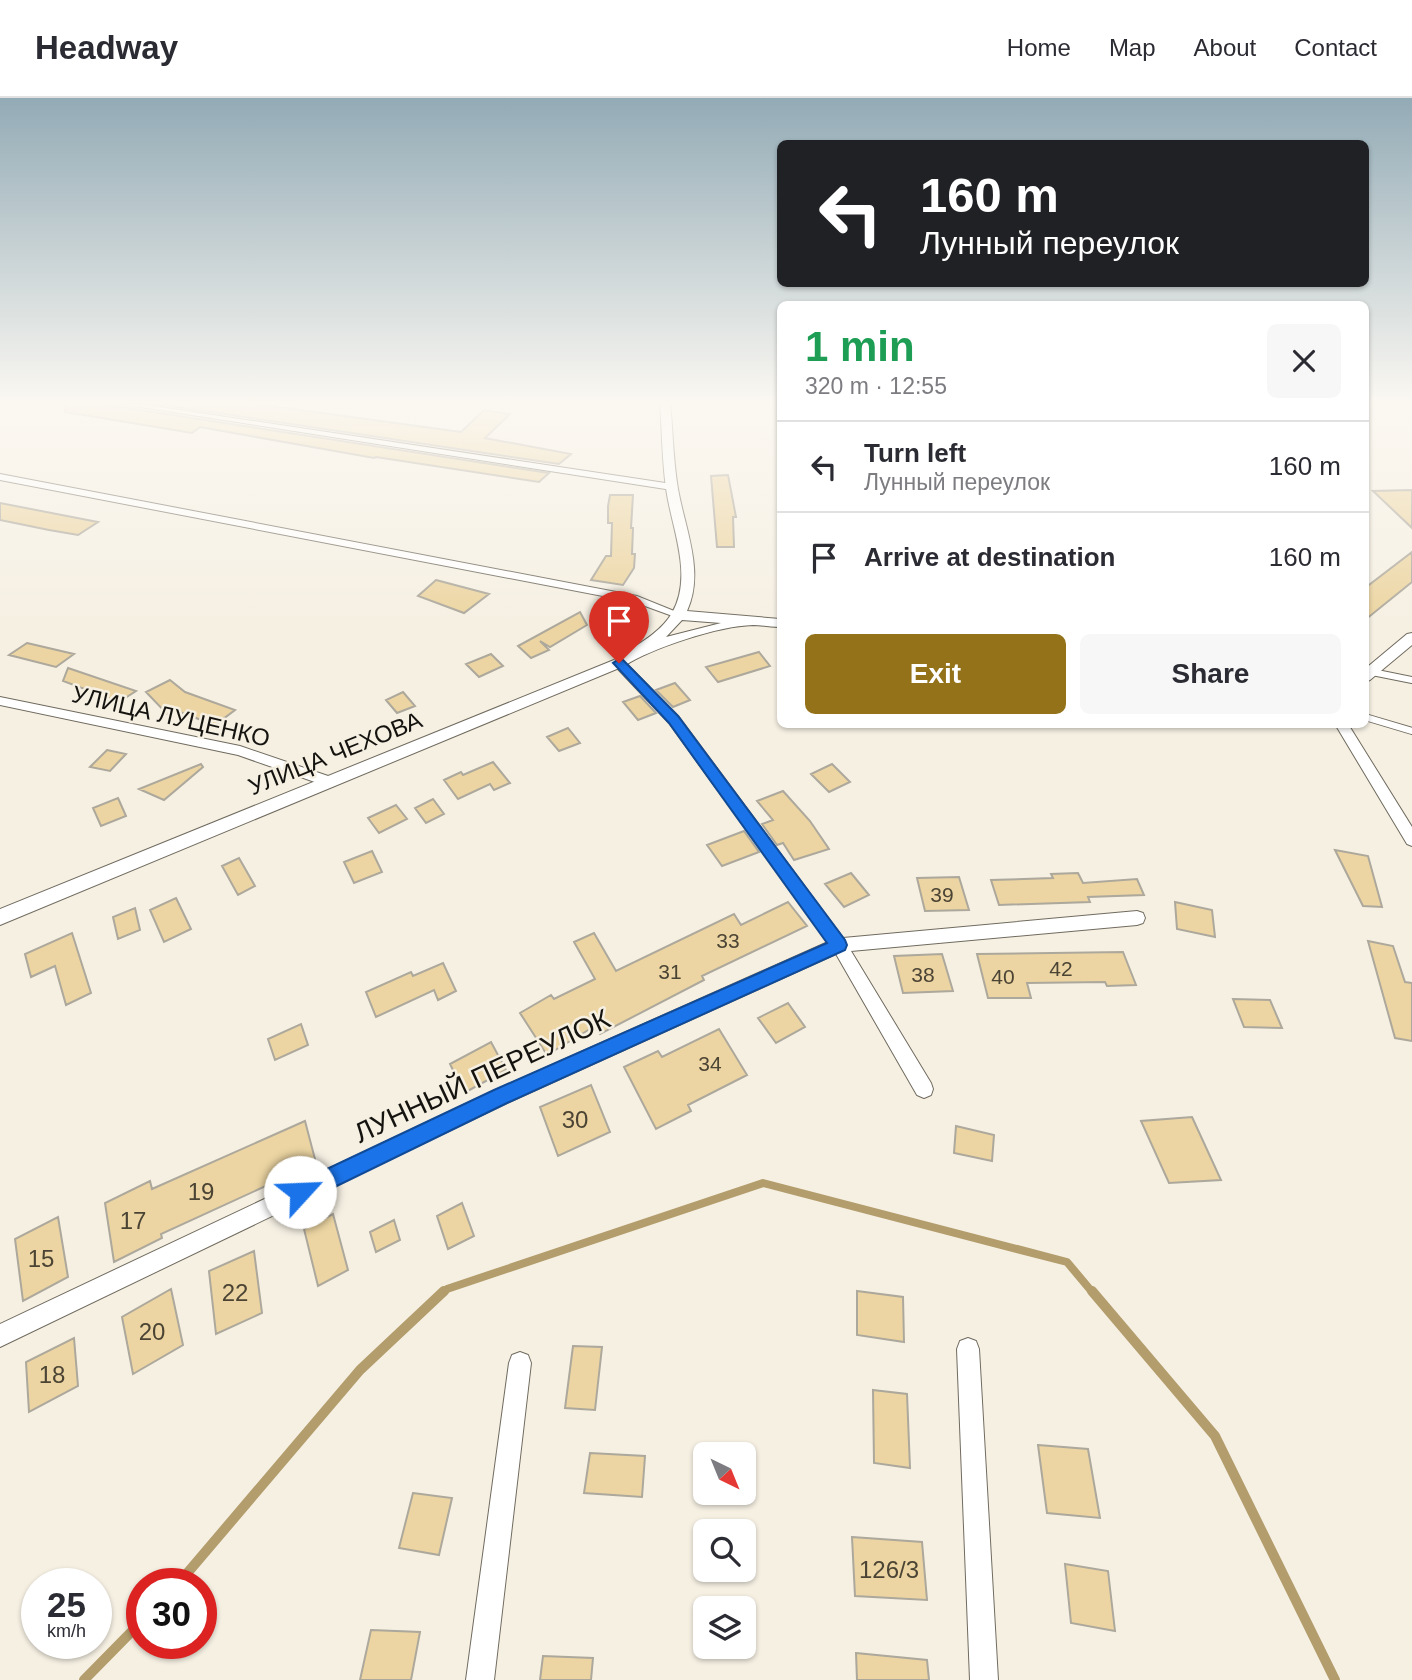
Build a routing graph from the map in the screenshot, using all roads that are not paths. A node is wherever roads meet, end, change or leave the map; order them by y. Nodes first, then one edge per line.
1 (593, 476) edge
2 (671, 476) edge
3 (0, 477) edge
4 (672, 488) junction
5 (687, 589) junction
6 (678, 615) junction
7 (755, 620) junction
8 (777, 623) edge
9 (1412, 637) edge
10 (619, 663) junction
11 (1369, 673) edge
12 (1369, 674) edge
13 (1412, 680) edge
14 (0, 702) edge
15 (1369, 719) edge
16 (1343, 728) edge
17 (1412, 731) edge
18 (329, 782) junction
19 (1412, 840) edge
20 (0, 917) edge
21 (1137, 918) dead end
22 (839, 945) junction
23 (924, 1089) dead end
24 (0, 1336) edge
25 (968, 1349) dead end
26 (520, 1363) dead end
27 (480, 1680) edge
28 (984, 1680) edge

1 - 4 street
2 - 4 street
3 - 6 street
4 - 5 street
5 - 6 street
5 - 7 street
6 - 7 street
6 - 10 street, УЛИЦА ЧЕХОВА
7 - 8 street
7 - 10 street
9 - 11 street
10 - 18 street, УЛИЦА ЧЕХОВА
10 - 22 street
12 - 13 lane
14 - 18 street, УЛИЦА ЛУЦЕНКО
15 - 17 lane
16 - 19 street
18 - 20 street, УЛИЦА ЧЕХОВА
21 - 22 street, ЛУННЫЙ ПЕРЕУЛОК
22 - 23 street
22 - 24 street, ЛУННЫЙ ПЕРЕУЛОК
25 - 28 street
26 - 27 street

